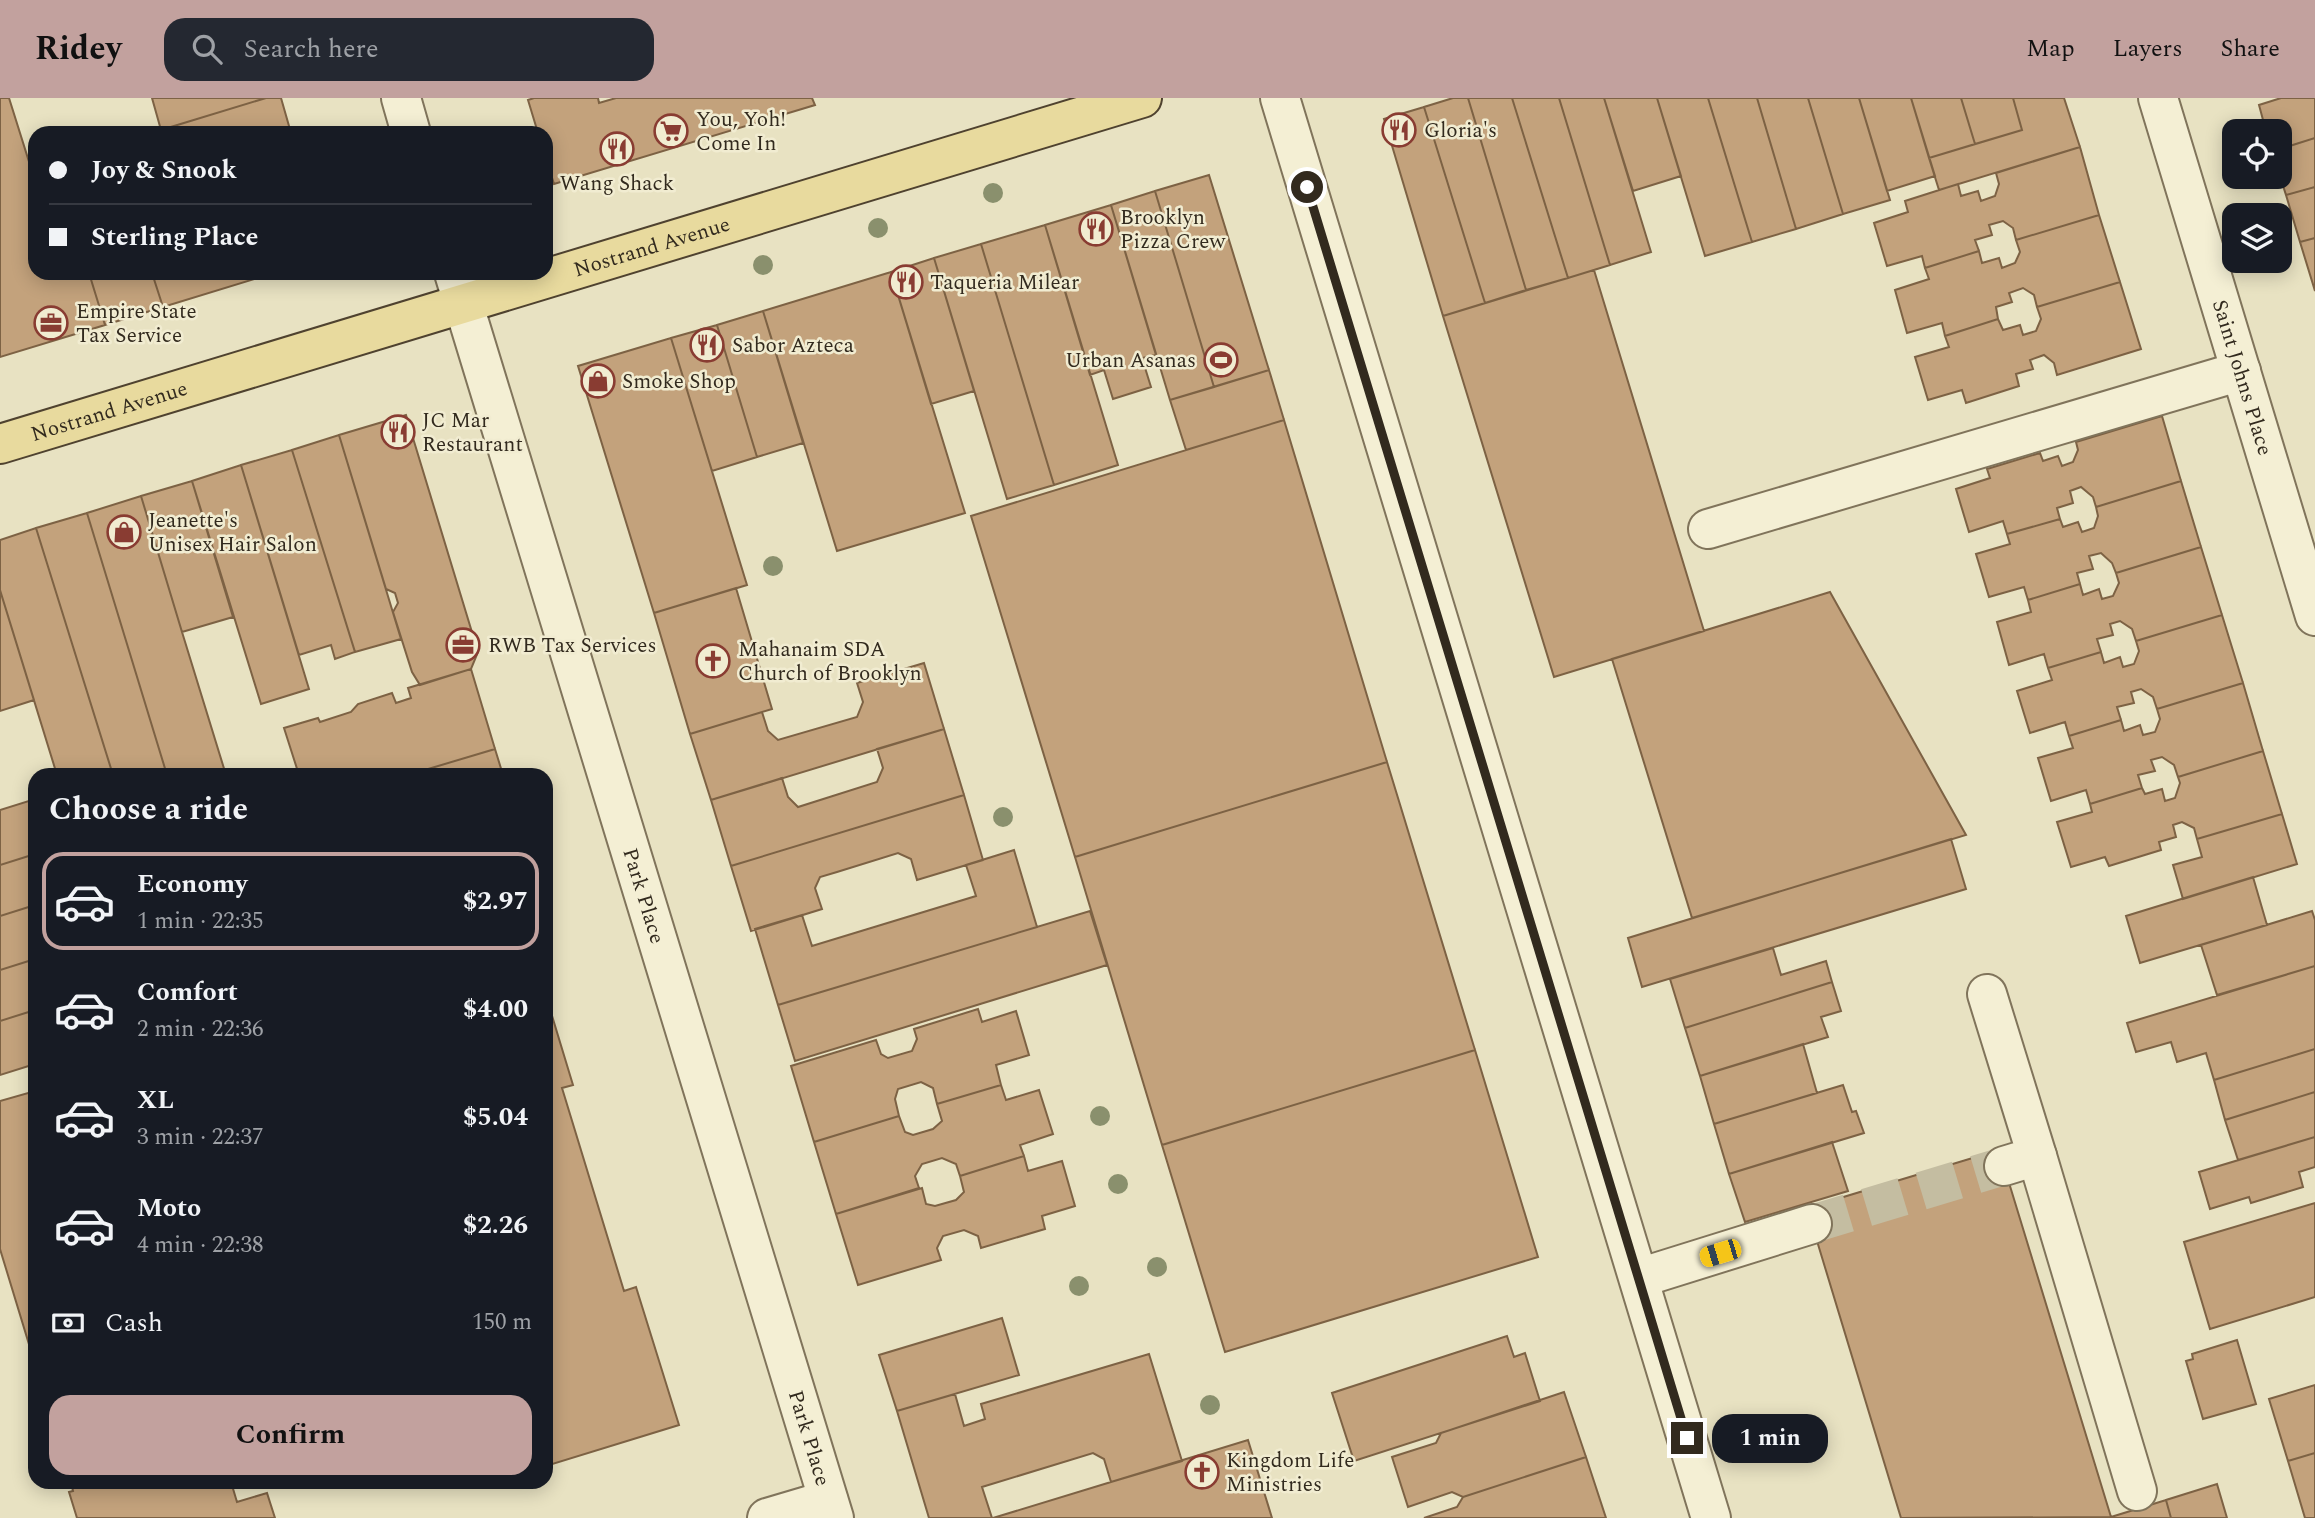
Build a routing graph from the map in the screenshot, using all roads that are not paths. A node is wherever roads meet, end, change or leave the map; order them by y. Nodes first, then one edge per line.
1 (401, 98) edge
2 (1142, 98) edge
3 (1280, 98) edge
4 (2158, 98) edge
5 (409, 126) edge
6 (553, 262) edge
7 (488, 280) edge
8 (459, 288) edge
9 (2241, 371) junction
10 (0, 444) edge
11 (1709, 529) dead end
12 (2315, 616) edge
13 (1986, 994) dead end
14 (1812, 1224) tunnel mouth
15 (1639, 1278) junction
16 (2137, 1490) dead end
17 (831, 1509) edge
18 (767, 1518) edge
19 (1711, 1518) edge

1 - 5 street
2 - 6 main road, Nostrand Avenue
3 - 15 street
4 - 9 street, Saint Johns Place
7 - 8 main road, Nostrand Avenue
8 - 10 main road, Nostrand Avenue
8 - 17 street, Park Place
9 - 11 street
9 - 12 street, Saint Johns Place
13 - 16 street
14 - 15 street
15 - 19 street
17 - 18 street

